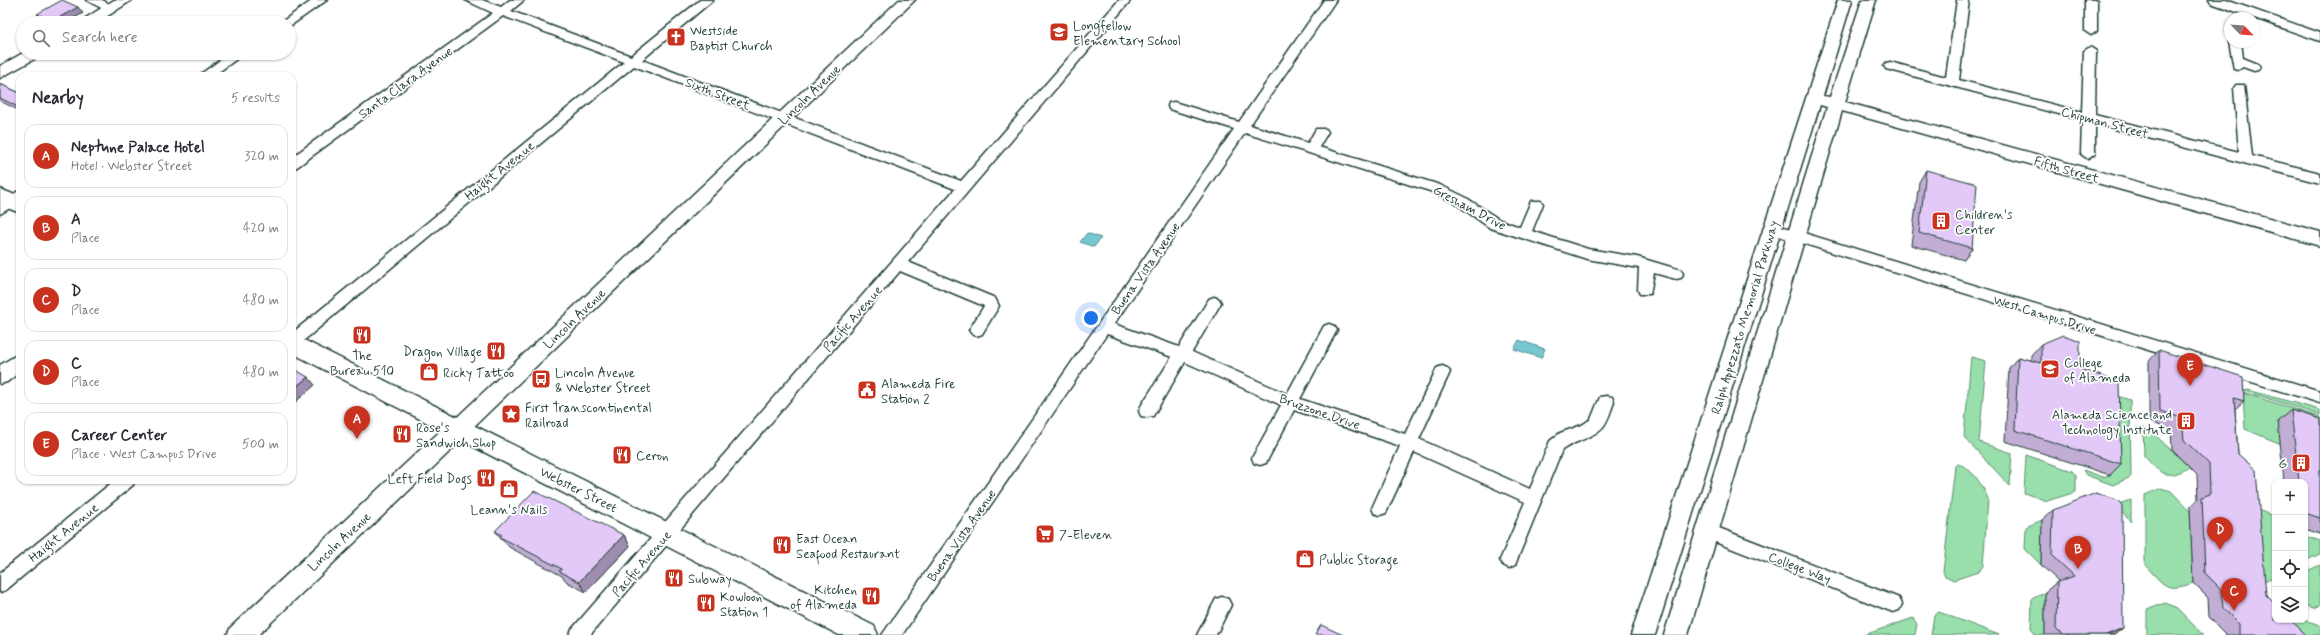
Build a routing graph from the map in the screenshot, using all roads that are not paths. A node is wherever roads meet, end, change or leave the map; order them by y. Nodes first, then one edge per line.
1 (92, 0) edge
2 (125, 0) edge
3 (322, 0) edge
4 (471, 0) edge
5 (518, 0) edge
6 (707, 0) edge
7 (908, 0) edge
8 (1125, 0) edge
9 (1330, 0) edge
10 (1845, 0) edge
11 (1869, 0) edge
12 (1963, 0) edge
13 (2091, 0) edge
14 (2215, 0) edge
15 (2232, 2) edge
16 (111, 8) junction
17 (503, 11) junction
18 (2233, 12) edge
19 (98, 16) edge
20 (296, 17) edge
21 (2091, 31) dead end
22 (2320, 37) edge
23 (2236, 48) edge
24 (2090, 51) dead end
25 (22, 60) edge
26 (228, 60) edge
27 (633, 60) junction
28 (1890, 66) dead end
29 (2254, 67) dead end
30 (210, 72) edge
31 (0, 73) edge
32 (1952, 82) junction
33 (2240, 88) dead end
34 (1813, 98) junction
35 (1836, 105) junction
36 (1174, 106) dead end
37 (784, 118) junction
38 (2089, 118) junction
39 (1242, 128) junction
40 (1321, 132) dead end
41 (1311, 150) junction
42 (2088, 154) dead end
43 (2246, 159) junction
44 (296, 161) edge
45 (2320, 178) edge
46 (964, 187) junction
47 (1536, 204) dead end
48 (1771, 228) junction
49 (1524, 233) junction
50 (1795, 236) junction
51 (2320, 239) edge
52 (898, 264) junction
53 (1647, 265) junction
54 (1676, 274) dead end
55 (1645, 290) dead end
56 (1214, 303) dead end
57 (1104, 327) junction
58 (977, 330) dead end
59 (1329, 330) dead end
60 (296, 340) edge
61 (296, 345) edge
62 (1182, 354) junction
63 (16, 364) edge
64 (1442, 372) dead end
65 (0, 376) edge
66 (2320, 398) edge
67 (1290, 402) junction
68 (1606, 402) dead end
69 (1147, 411) dead end
70 (459, 428) junction
71 (1411, 443) junction
72 (1260, 458) dead end
73 (121, 484) edge
74 (1534, 498) junction
75 (1380, 508) dead end
76 (1706, 530) junction
77 (667, 533) junction
78 (1509, 560) dead end
79 (0, 584) edge
80 (1893, 604) dead end
81 (1222, 605) dead end
82 (247, 633) edge
83 (578, 635) edge
84 (865, 635) edge
85 (891, 635) edge
86 (1206, 635) edge
87 (1643, 635) edge
88 (1676, 635) edge

1 - 16 street
2 - 16 street
3 - 20 street
4 - 17 street, Sixth Street
5 - 17 street, Santa Clara Avenue
6 - 27 street, Haight Avenue
7 - 37 street, Lincoln Avenue
8 - 46 street, Pacific Avenue
9 - 39 street, Buena Vista Avenue
10 - 34 street, Ralph Appezzato Memorial Parkway
11 - 35 street, Ralph Appezzato Memorial Parkway
12 - 32 street
13 - 21 street
14 - 15 street
15 - 18 street
15 - 22 street
16 - 19 street
17 - 27 street, Sixth Street
17 - 44 street, Santa Clara Avenue
23 - 29 street
24 - 38 street
25 - 31 street
26 - 30 street
27 - 37 street, Sixth Street
27 - 60 street, Haight Avenue
28 - 32 street, Chipman Street
32 - 38 street, Chipman Street
33 - 43 street
34 - 35 street, Fifth Street
34 - 48 street, Ralph Appezzato Memorial Parkway
35 - 50 street, Ralph Appezzato Memorial Parkway
35 - 51 street, Fifth Street
36 - 39 street, Gresham Drive
37 - 46 street, Sixth Street
37 - 70 street, Lincoln Avenue
38 - 42 street
38 - 43 street, Chipman Street
39 - 41 street, Gresham Drive
39 - 57 street, Buena Vista Avenue
40 - 41 street
41 - 49 street, Gresham Drive
43 - 45 street, Chipman Street
46 - 52 street, Pacific Avenue
47 - 49 street
48 - 50 street, West Campus Drive
48 - 87 street, Ralph Appezzato Memorial Parkway
49 - 53 street, Gresham Drive
50 - 66 street, West Campus Drive
50 - 76 street, Ralph Appezzato Memorial Parkway
52 - 58 street
52 - 77 street, Pacific Avenue
53 - 54 street, Gresham Drive
53 - 55 street
56 - 62 street
57 - 62 street, Bruzzone Drive
57 - 85 street, Buena Vista Avenue
59 - 67 street
61 - 70 main road, Webster Street
62 - 67 street, Bruzzone Drive
62 - 69 street
63 - 65 street
64 - 71 street
67 - 71 street, Bruzzone Drive
67 - 72 street
68 - 74 street
70 - 77 main road, Webster Street
70 - 82 main road, Lincoln Avenue
71 - 74 street, Bruzzone Drive
71 - 75 street
73 - 79 street, Haight Avenue
74 - 78 street
76 - 80 street, College Way
76 - 88 street, Ralph Appezzato Memorial Parkway
77 - 83 street, Pacific Avenue
77 - 84 main road, Webster Street
81 - 86 street

